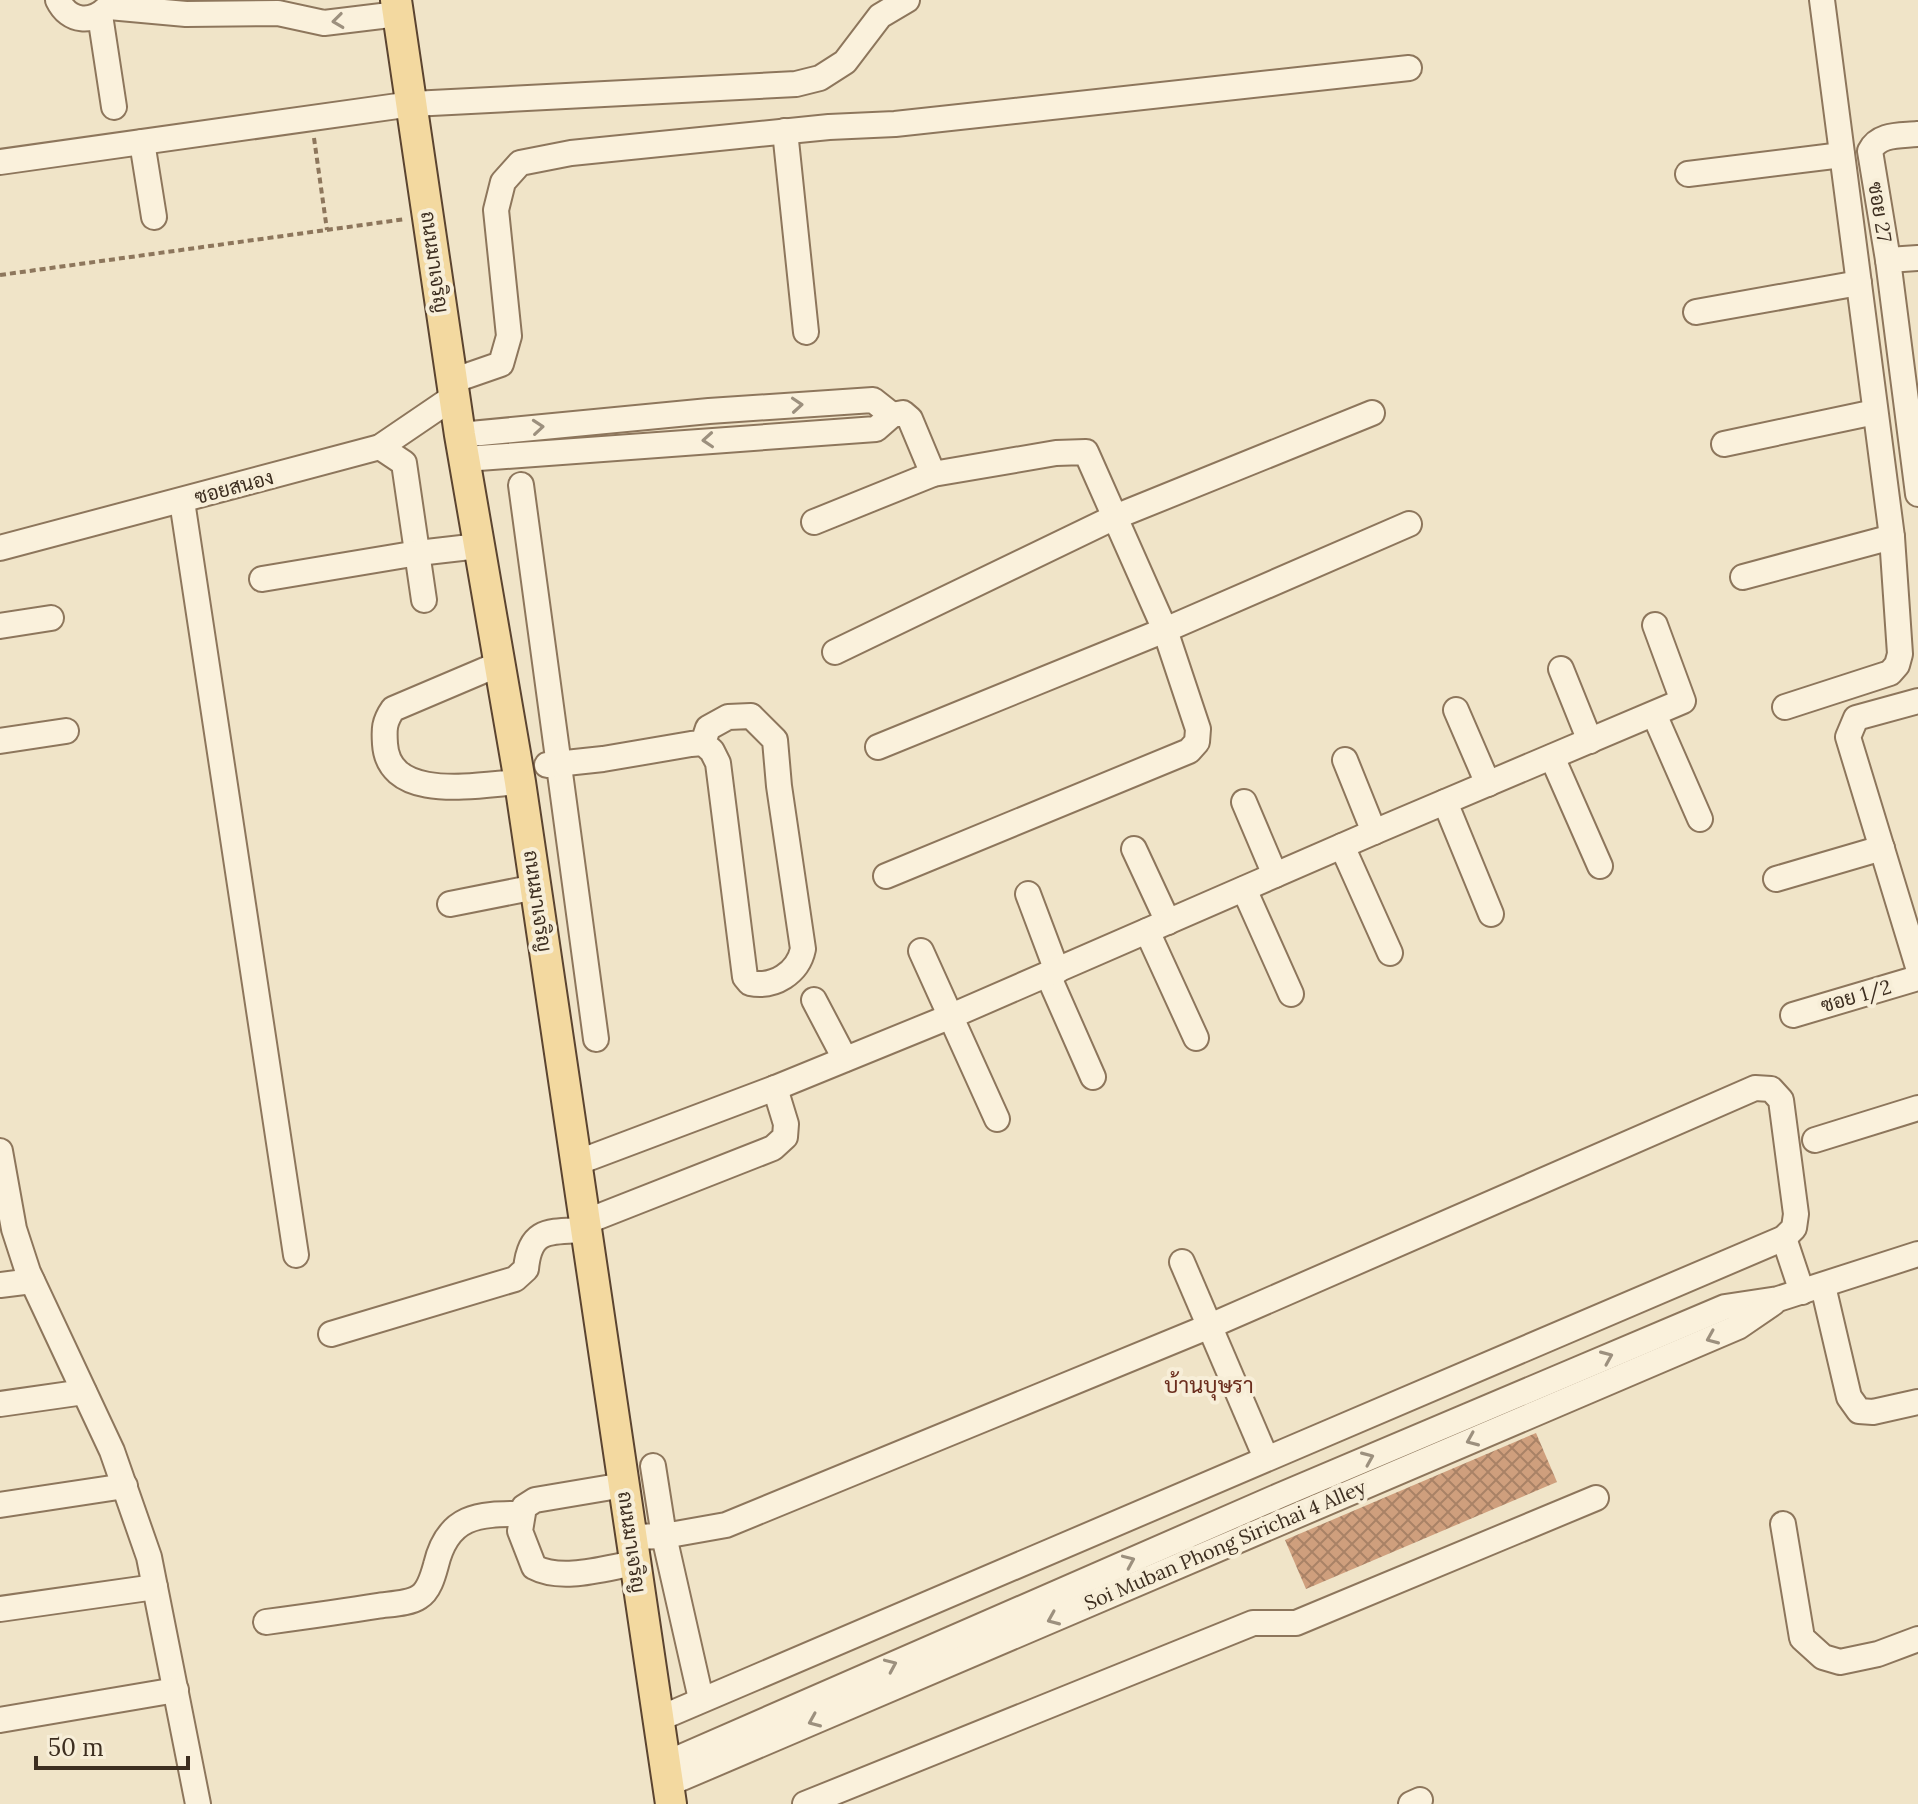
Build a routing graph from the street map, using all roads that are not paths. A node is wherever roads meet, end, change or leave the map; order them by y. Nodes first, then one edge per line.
1 (58, 0) edge
2 (907, 0) edge
3 (1828, 1) edge
4 (286, 6) edge
5 (397, 7) edge
6 (107, 8) edge
7 (1409, 68) dead end
8 (412, 104) junction
9 (114, 107) dead end
10 (785, 131) junction
11 (1918, 134) edge
12 (142, 142) junction
13 (1842, 155) junction
14 (0, 162) edge
15 (1688, 174) dead end
16 (154, 217) dead end
17 (1918, 258) edge
18 (1888, 260) junction
19 (1859, 283) junction
20 (1696, 312) dead end
21 (806, 332) dead end
22 (1911, 380) edge
23 (453, 389) junction
24 (1875, 412) junction
25 (1372, 413) dead end
26 (1724, 444) dead end
27 (380, 447) junction
28 (462, 447) junction
29 (933, 474) junction
30 (521, 485) dead end
31 (1918, 494) edge
32 (182, 501) junction
33 (1115, 517) junction
34 (814, 522) dead end
35 (1409, 524) dead end
36 (1892, 537) junction
37 (2, 541) edge
38 (479, 546) junction
39 (418, 553) junction
40 (1743, 577) dead end
41 (262, 579) dead end
42 (424, 600) dead end
43 (51, 618) dead end
44 (1655, 625) dead end
45 (0, 626) edge
46 (1165, 630) junction
47 (835, 652) dead end
48 (499, 664) junction
49 (1561, 669) dead end
50 (1918, 701) edge
51 (1785, 707) dead end
52 (1456, 710) dead end
53 (1654, 714) junction
54 (66, 731) dead end
55 (0, 741) edge
56 (1590, 741) junction
57 (703, 743) junction
58 (878, 747) dead end
59 (1552, 757) junction
60 (1345, 760) dead end
61 (553, 765) junction
62 (518, 771) junction
63 (1488, 784) junction
64 (1244, 802) dead end
65 (1445, 802) junction
66 (1700, 819) dead end
67 (1374, 832) junction
68 (1342, 846) junction
69 (1882, 848) junction
70 (1134, 849) dead end
71 (1600, 866) dead end
72 (1275, 875) junction
73 (886, 876) dead end
74 (1776, 879) dead end
75 (536, 887) junction
76 (1244, 889) junction
77 (1028, 894) dead end
78 (450, 904) dead end
79 (1910, 911) edge
80 (1491, 914) dead end
81 (1157, 927) junction
82 (921, 951) dead end
83 (1390, 953) dead end
84 (1918, 967) edge
85 (1053, 973) junction
86 (1918, 978) edge
87 (1291, 994) dead end
88 (814, 1000) dead end
89 (1793, 1015) dead end
90 (949, 1017) junction
91 (1196, 1038) dead end
92 (596, 1039) dead end
93 (845, 1059) junction
94 (1093, 1077) dead end
95 (775, 1088) junction
96 (1918, 1108) edge
97 (997, 1119) dead end
98 (1815, 1140) dead end
99 (1, 1163) edge
100 (576, 1163) junction
101 (586, 1226) junction
102 (1784, 1238) junction
103 (1918, 1254) edge
104 (296, 1255) dead end
105 (1182, 1262) dead end
106 (32, 1281) junction
107 (0, 1285) edge
108 (1812, 1289) junction
109 (1210, 1326) junction
110 (331, 1334) dead end
111 (84, 1392) junction
112 (0, 1404) edge
113 (1917, 1405) edge
114 (1266, 1458) junction
115 (653, 1466) dead end
116 (624, 1485) junction
117 (125, 1486) junction
118 (1596, 1498) dead end
119 (0, 1505) edge
120 (521, 1514) junction
121 (1783, 1524) dead end
122 (664, 1536) junction
123 (634, 1550) junction
124 (155, 1587) junction
125 (0, 1609) edge
126 (266, 1622) dead end
127 (1918, 1639) edge
128 (176, 1690) junction
129 (701, 1699) junction
130 (0, 1720) edge
131 (656, 1720) junction
132 (668, 1784) edge
133 (198, 1804) edge
134 (805, 1804) edge

1 - 6 street
2 - 8 street
3 - 13 street
5 -> 4 street
4 - 6 street
5 - 8 main road, ถนนมาเจริญ
6 - 9 street
7 - 10 street
8 - 12 street
8 - 23 main road, ถนนมาเจริญ
10 - 21 street
10 - 23 street, ซอยสนอง
11 - 18 street, ซอย 27
12 - 14 street
12 - 16 street
13 - 15 street
13 - 19 street
17 - 18 street, ซอย 27
18 - 22 street
19 - 20 street
19 - 24 street
22 - 31 street
23 - 27 street, ซอยสนอง
23 - 28 main road, ถนนมาเจริญ
24 - 26 street
24 - 36 street
25 - 33 street
27 - 32 street, ซอยสนอง
27 - 39 street
28 - 29 street
28 - 38 main road, ถนนมาเจริญ
29 - 33 street
29 - 34 street
30 - 61 street
32 - 37 street, ซอยสนอง
32 - 104 street
33 - 46 street
33 - 47 street
35 - 46 street
36 - 40 street
36 - 51 street
38 - 39 street
38 - 48 main road, ถนนมาเจริญ
39 - 41 street
39 - 42 street
43 - 45 street
44 - 53 street
46 - 58 street
46 - 73 street
48 - 62 main road, ถนนมาเจริญ
48 - 62 street
49 - 56 street
50 - 69 street
52 - 63 street
53 - 56 street
53 - 66 street
54 - 55 street
56 - 59 street
57 - 57 street
57 - 61 street
59 - 63 street
59 - 71 street
60 - 67 street
61 - 62 street
61 - 92 street
62 - 75 main road, ถนนมาเจริญ
63 - 65 street
64 - 72 street
65 - 67 street
65 - 80 street
67 - 68 street
68 - 72 street
68 - 83 street
69 - 74 street
69 - 79 street
70 - 81 street
72 - 76 street
75 - 78 street
75 - 100 main road, ถนนมาเจริญ
76 - 81 street
76 - 87 street
77 - 85 street
79 - 84 street
81 - 85 street
81 - 91 street
82 - 90 street
85 - 90 street
85 - 94 street
86 - 89 street, ซอย 1/2
88 - 93 street
90 - 93 street
90 - 97 street
93 - 95 street
95 - 100 street
95 - 101 street
96 - 98 street
99 - 106 street
100 - 101 main road, ถนนมาเจริญ
101 - 110 street
101 - 116 main road, ถนนมาเจริญ
102 - 108 street
102 - 109 street
102 - 114 street
103 - 108 street, Soi Muban Phong Sirichai 4 Alley
105 - 109 street
106 - 107 street
106 - 111 street
108 - 113 street
108 - 132 street, Soi Muban Phong Sirichai 4 Alley
109 - 114 street
109 - 122 street
111 - 112 street
111 - 117 street
114 - 129 street
115 - 122 street
116 - 120 street
116 - 123 main road, ถนนมาเจริญ
117 - 119 street
117 - 124 street
118 - 134 street
120 - 123 street
120 - 126 street
121 - 127 street
122 - 123 street
122 - 129 street
123 - 131 main road, ถนนมาเจริญ
124 - 125 street
124 - 128 street
128 - 130 street
128 - 133 street
129 - 131 street
131 - 132 main road, ถนนมาเจริญ

